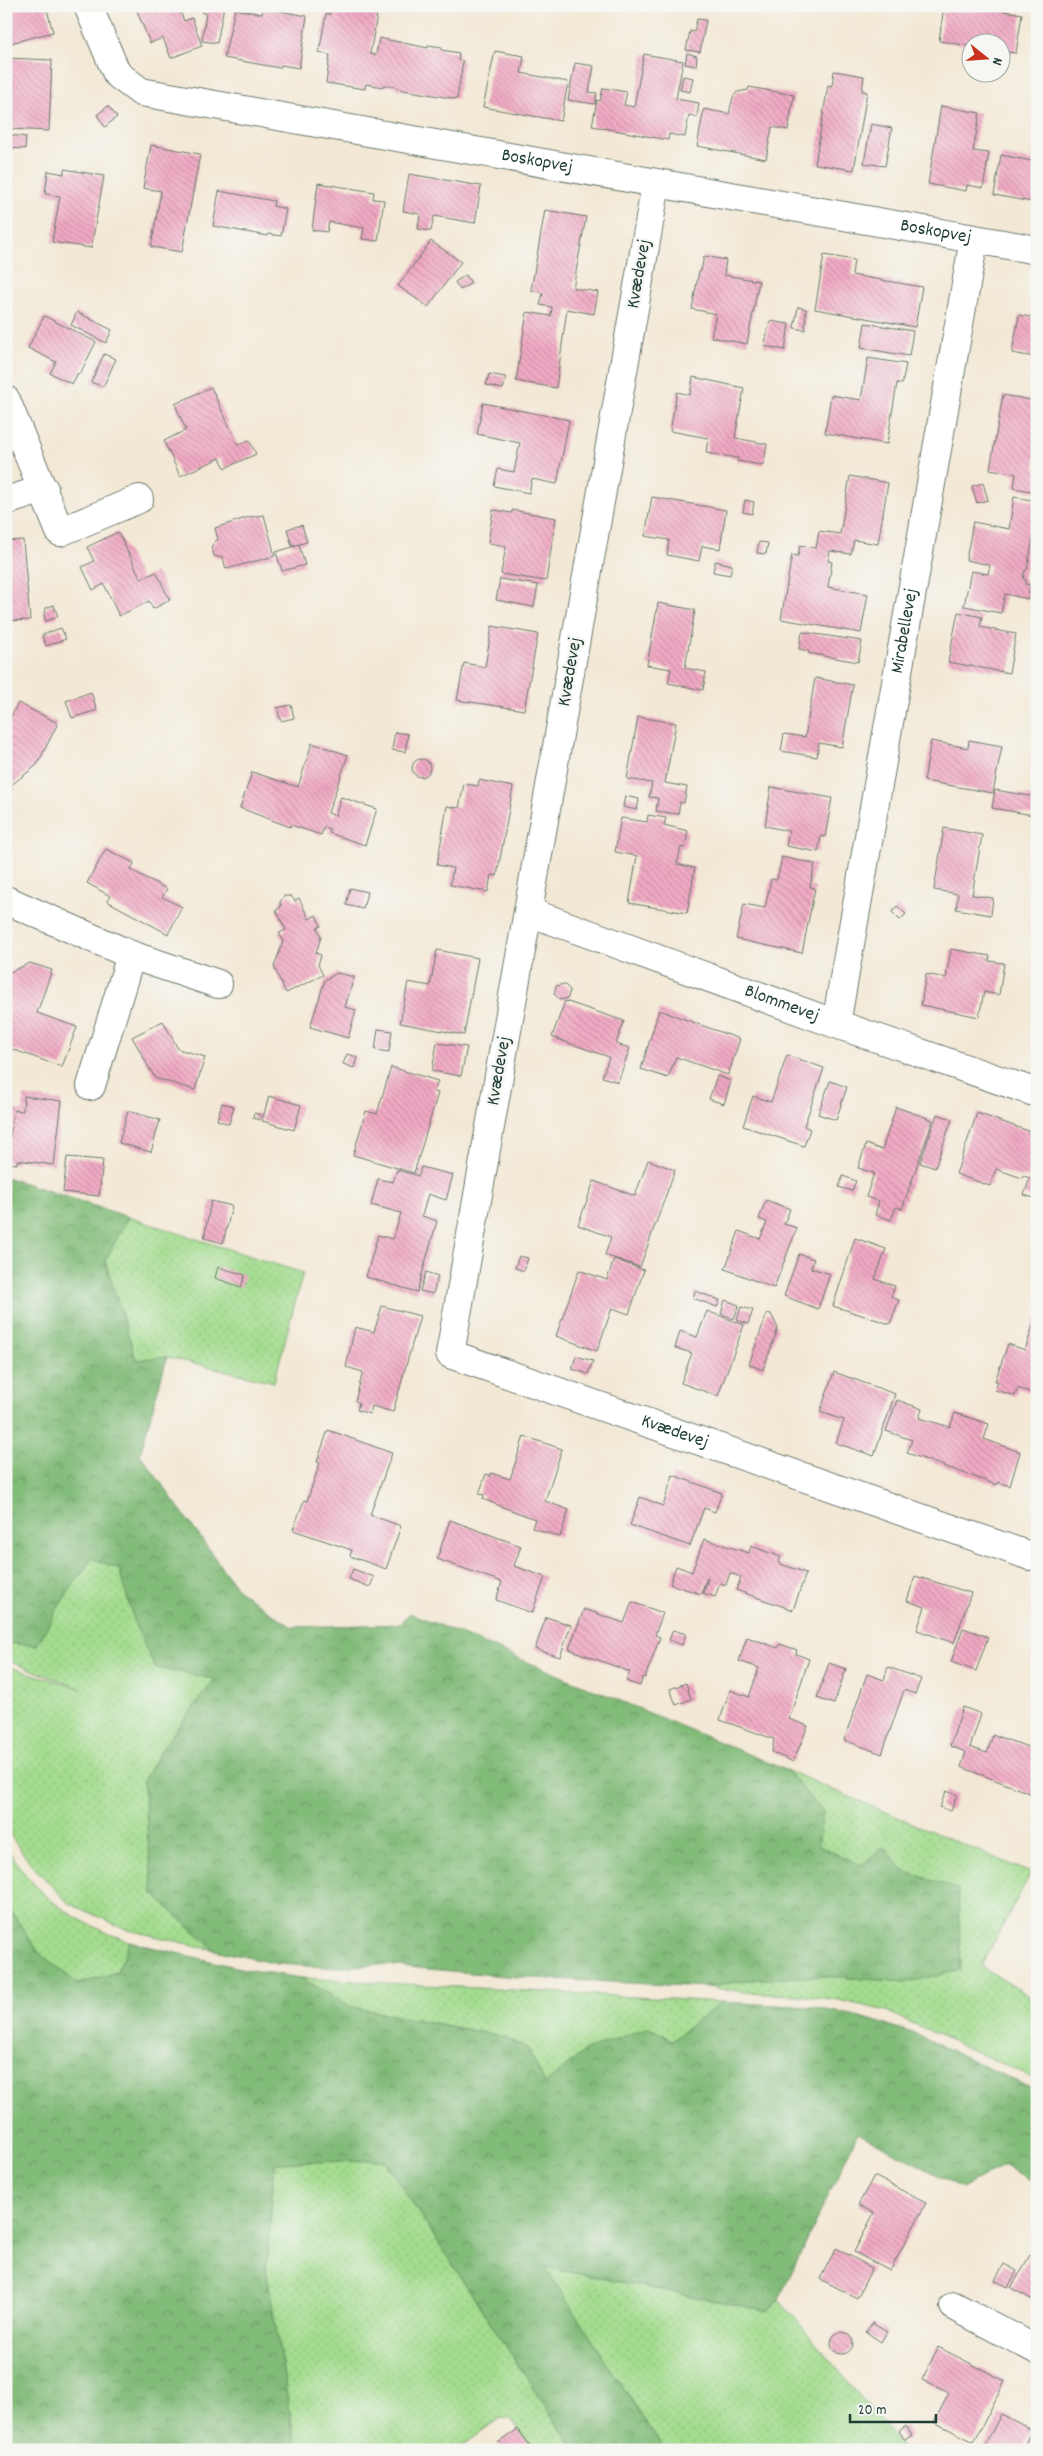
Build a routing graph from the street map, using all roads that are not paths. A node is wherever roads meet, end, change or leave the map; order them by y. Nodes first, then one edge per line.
1 (88, 6) edge
2 (656, 184) junction
3 (974, 239) junction
4 (1037, 250) edge
5 (6, 400) edge
6 (44, 489) junction
7 (139, 499) dead end
8 (6, 500) edge
9 (6, 900) edge
10 (529, 912) junction
11 (131, 955) junction
12 (218, 984) dead end
13 (836, 1024) junction
14 (91, 1086) dead end
15 (1037, 1092) edge
16 (1030, 1556) dead end
17 (954, 2306) dead end
18 (1037, 2350) edge

1 - 2 street, Boskopvej
2 - 3 street, Boskopvej
2 - 10 street, Kvædevej
3 - 4 street, Boskopvej
3 - 13 street, Mirabellevej
5 - 6 street
6 - 7 street
6 - 8 street
9 - 11 street
10 - 13 street, Blommevej
10 - 16 street, Kvædevej
11 - 12 street
11 - 14 street
13 - 15 street, Blommevej
17 - 18 street

